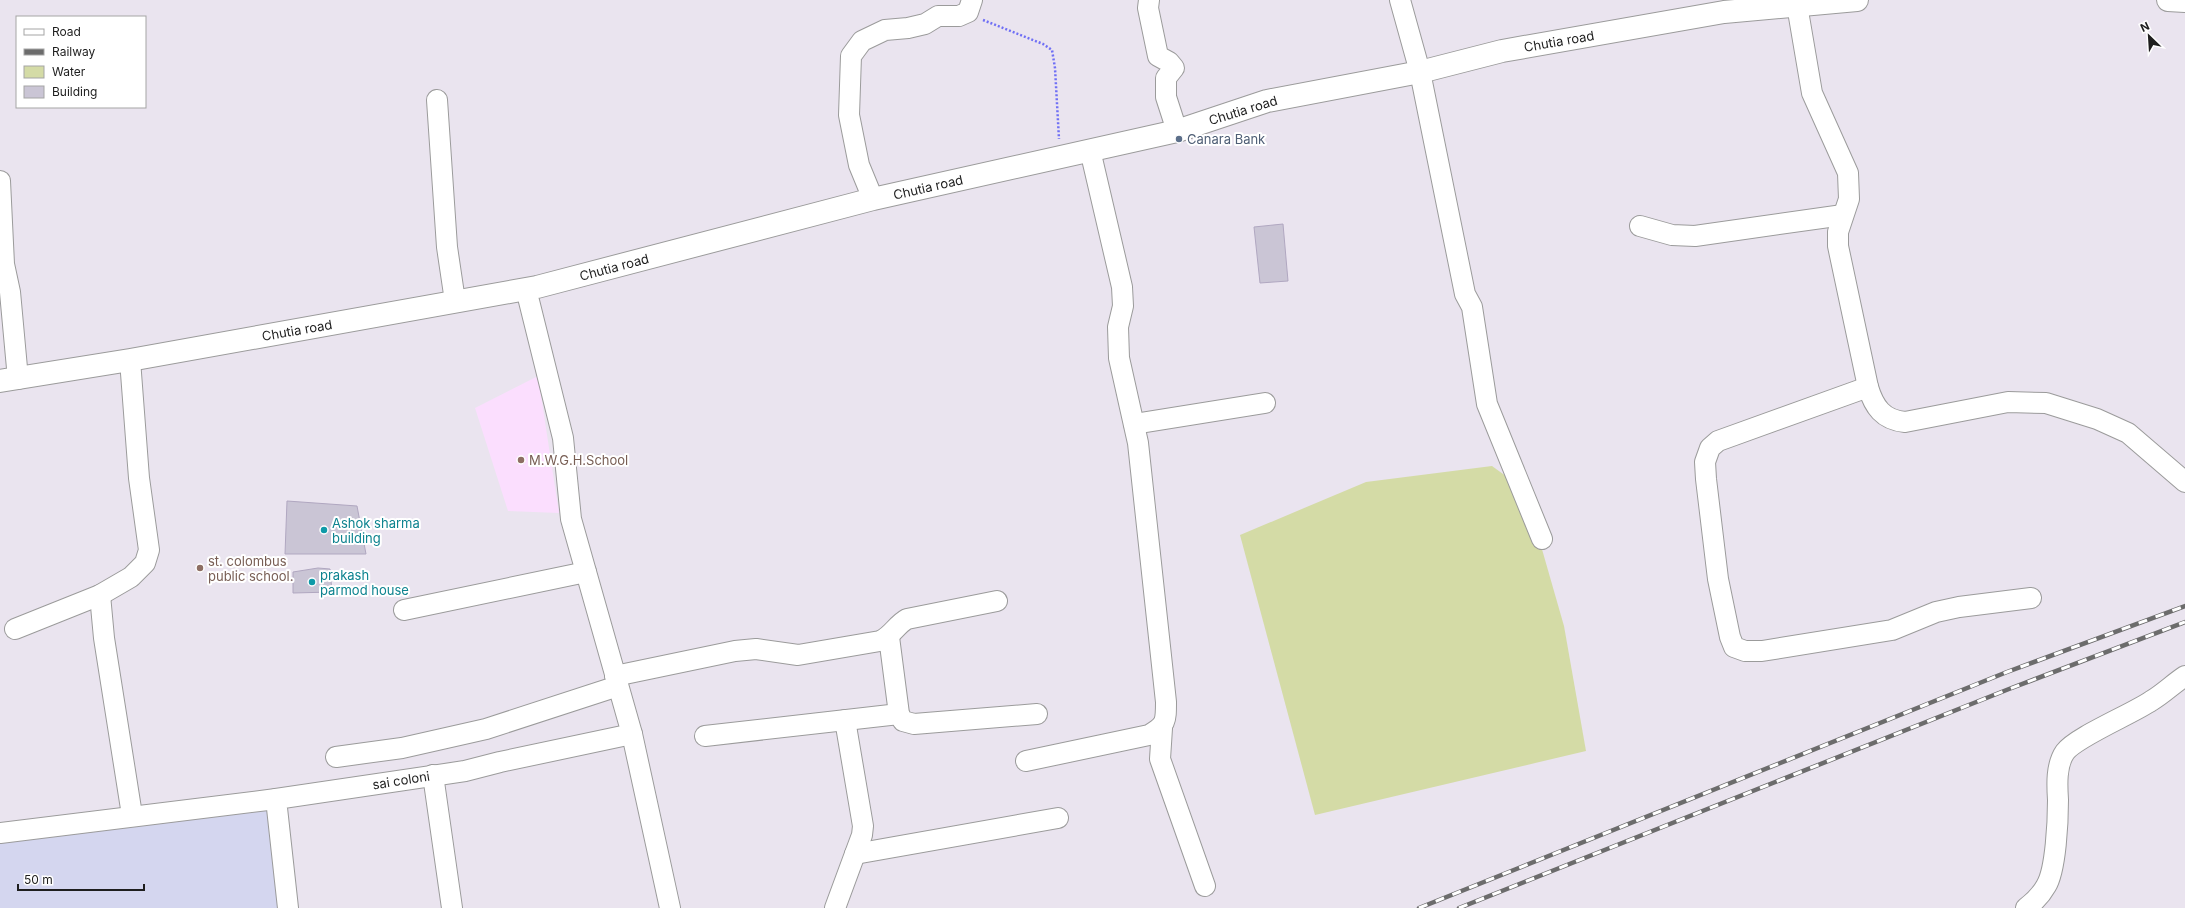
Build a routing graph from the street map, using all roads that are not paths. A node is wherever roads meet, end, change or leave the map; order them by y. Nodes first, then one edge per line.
1 (1149, 0) edge
2 (1400, 0) edge
3 (1857, 0) edge
4 (2168, 0) edge
5 (2185, 1) edge
6 (1733, 5) edge
7 (1797, 5) junction
8 (970, 6) edge
9 (1420, 72) junction
10 (438, 100) dead end
11 (1177, 131) junction
12 (1090, 150) junction
13 (0, 181) edge
14 (873, 199) junction
15 (1843, 215) junction
16 (1640, 226) dead end
17 (1, 232) edge
18 (526, 289) junction
19 (455, 301) junction
20 (130, 360) junction
21 (9, 380) edge
22 (1868, 388) junction
23 (1265, 404) dead end
24 (1134, 424) junction
25 (2185, 482) edge
26 (1542, 539) dead end
27 (586, 572) junction
28 (100, 595) junction
29 (2031, 598) dead end
30 (997, 602) dead end
31 (404, 610) dead end
32 (16, 629) dead end
33 (889, 638) junction
34 (2185, 676) edge
35 (616, 681) junction
36 (899, 714) junction
37 (1037, 714) dead end
38 (845, 720) junction
39 (1162, 728) junction
40 (632, 734) junction
41 (705, 736) dead end
42 (336, 758) dead end
43 (1026, 761) dead end
44 (433, 775) junction
45 (276, 799) junction
46 (132, 815) junction
47 (1058, 818) dead end
48 (0, 833) edge
49 (855, 854) junction
50 (1205, 886) dead end
51 (288, 908) edge
52 (452, 908) edge
53 (670, 908) edge
54 (835, 908) edge
55 (2026, 908) edge

1 - 11 street
2 - 9 street
3 - 7 street, Chutia road
4 - 5 street
6 - 7 street, Chutia road
6 - 9 street, Chutia road
7 - 15 street
8 - 14 street
9 - 11 street, Chutia road
9 - 26 street
10 - 19 street
11 - 12 street, Chutia road
12 - 14 street, Chutia road
12 - 24 street
13 - 17 street
14 - 18 street, Chutia road
15 - 16 street
15 - 22 street
17 - 21 street
18 - 19 street, Chutia road
18 - 27 street
19 - 20 street, Chutia road
20 - 21 street, Chutia road
20 - 28 street
22 - 25 street
22 - 29 street
23 - 24 street
24 - 39 street
27 - 31 street
27 - 35 street
28 - 32 street
28 - 46 street
30 - 33 street
33 - 35 street
33 - 36 street
34 - 55 street
35 - 40 street
35 - 42 street
36 - 37 street
36 - 38 street
38 - 41 street
38 - 49 street
39 - 43 street
39 - 50 street
40 - 44 street, sai coloni
40 - 53 street
44 - 45 street, sai coloni
44 - 52 street
45 - 46 street, sai coloni
45 - 51 street
46 - 48 street, sai coloni
47 - 49 street
49 - 54 street

